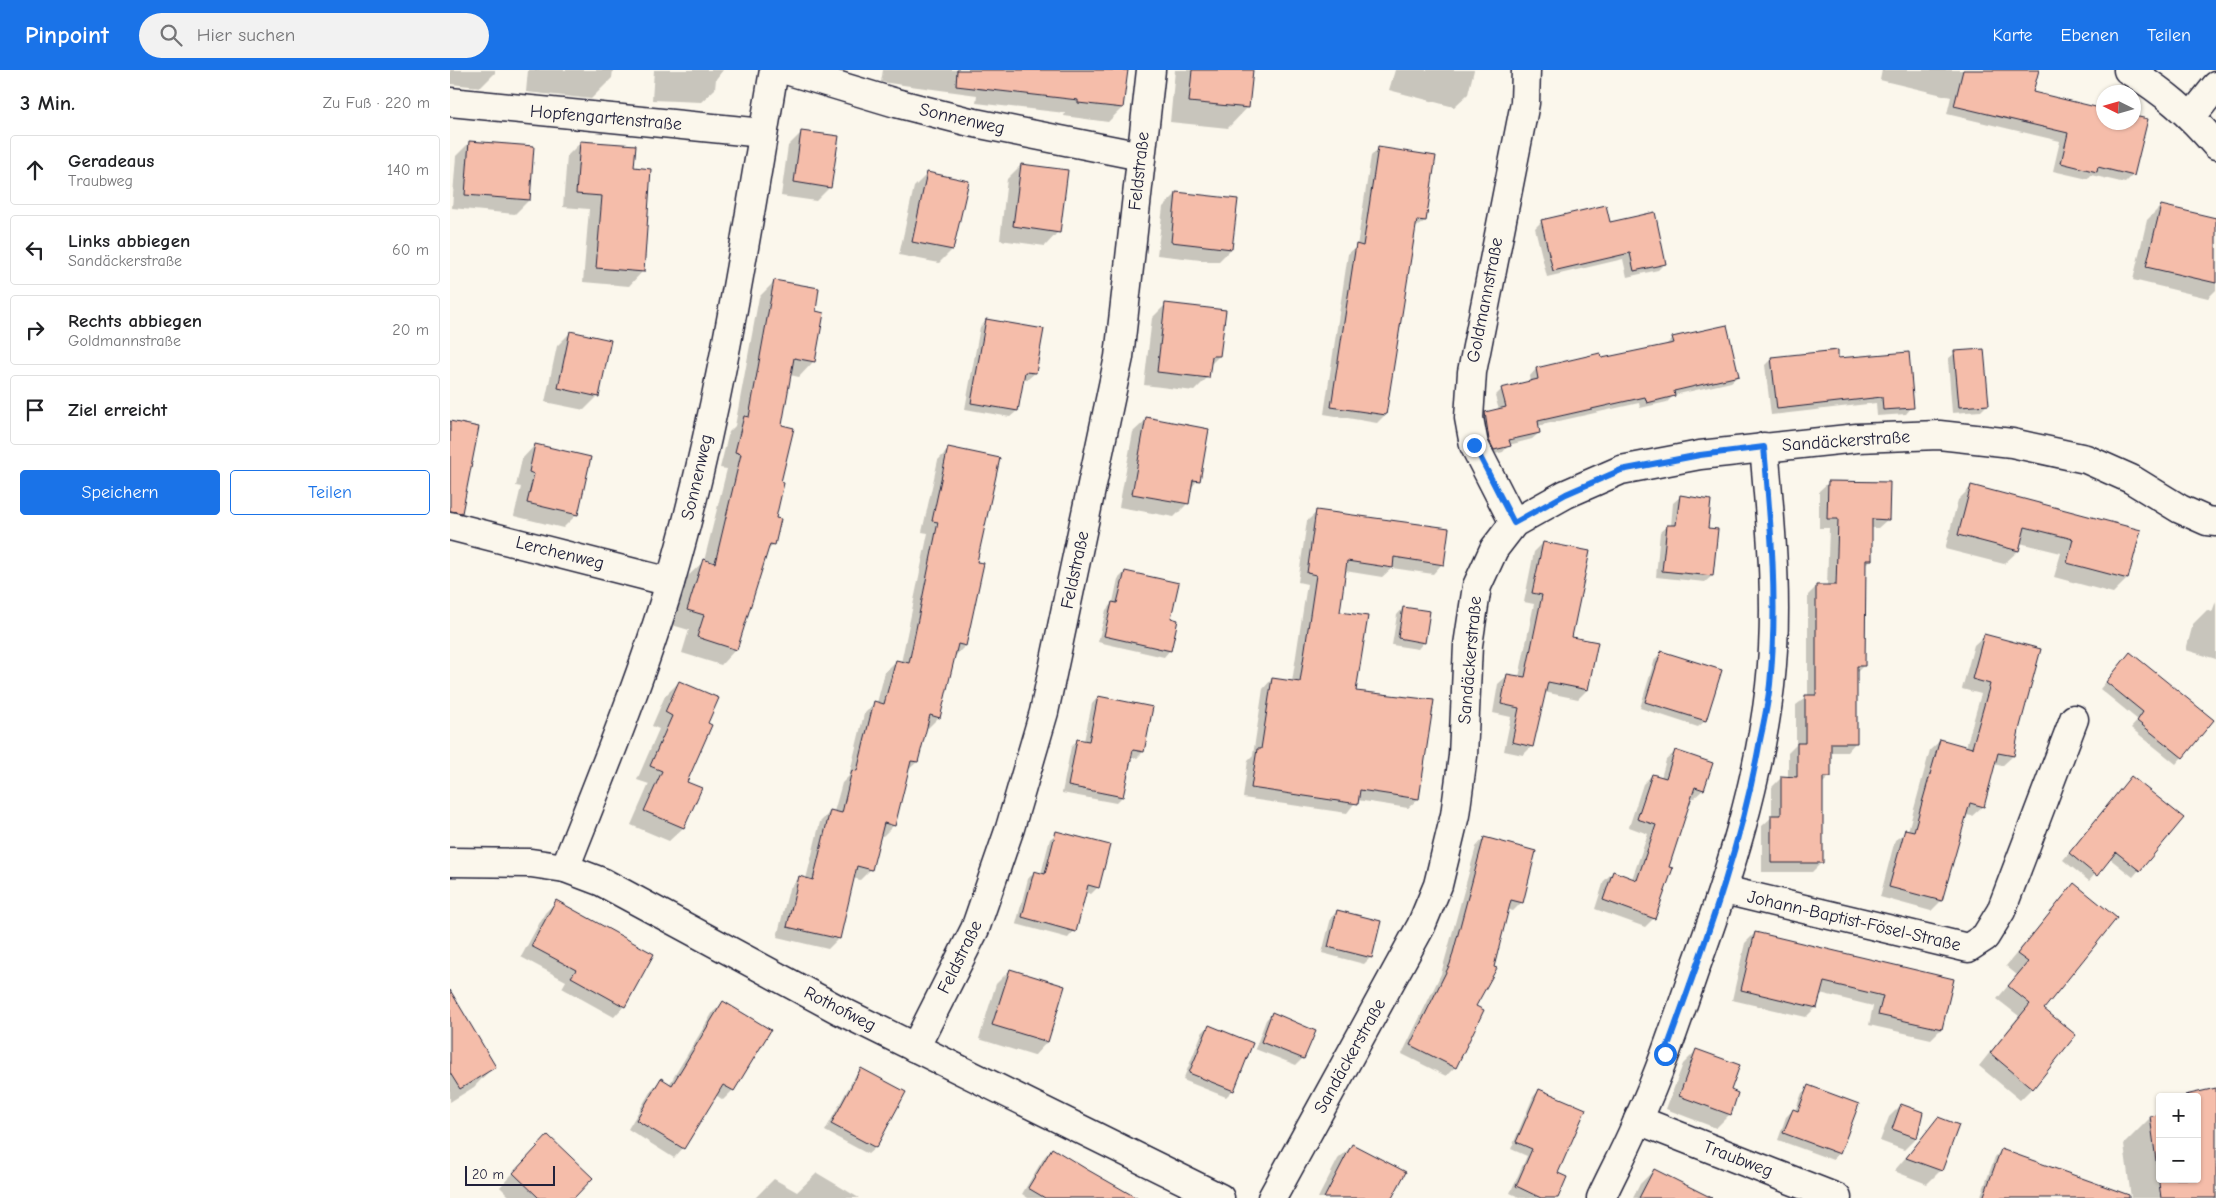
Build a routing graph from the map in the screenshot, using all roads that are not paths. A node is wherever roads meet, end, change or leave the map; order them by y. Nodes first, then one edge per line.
1 (774, 70) edge
2 (786, 70) edge
3 (1151, 70) edge
4 (1526, 70) edge
5 (2128, 70) edge
6 (2216, 86) edge
7 (450, 102) edge
8 (2192, 116) junction
9 (763, 133) junction
10 (2216, 145) edge
11 (1141, 156) junction
12 (1764, 447) junction
13 (2216, 522) edge
14 (1514, 523) junction
15 (450, 526) edge
16 (670, 582) junction
17 (2074, 719) dead end
18 (450, 862) edge
19 (565, 868) junction
20 (1724, 890) junction
21 (915, 1048) junction
22 (1638, 1120) junction
23 (1220, 1198) edge
24 (1272, 1198) edge
25 (1601, 1198) edge
26 (1837, 1198) edge

1 - 9 street, Sonnenweg
2 - 11 street, Sonnenweg
3 - 11 street, Feldstraße
4 - 14 street, Goldmannstraße
5 - 8 street
6 - 8 street
7 - 9 street, Hopfengartenstraße
8 - 10 street
9 - 16 street, Sonnenweg
11 - 21 street, Feldstraße
12 - 13 street, Sandäckerstraße
12 - 14 street, Sandäckerstraße
12 - 20 street
14 - 24 street, Sandäckerstraße
15 - 16 street, Lerchenweg
16 - 19 street, Sonnenweg
17 - 20 street, Johann-Baptist-Fösel-Straße
18 - 19 street, Rothofweg
19 - 21 street, Rothofweg
20 - 22 street
21 - 23 street, Rothofweg
22 - 25 street
22 - 26 street, Traubweg

